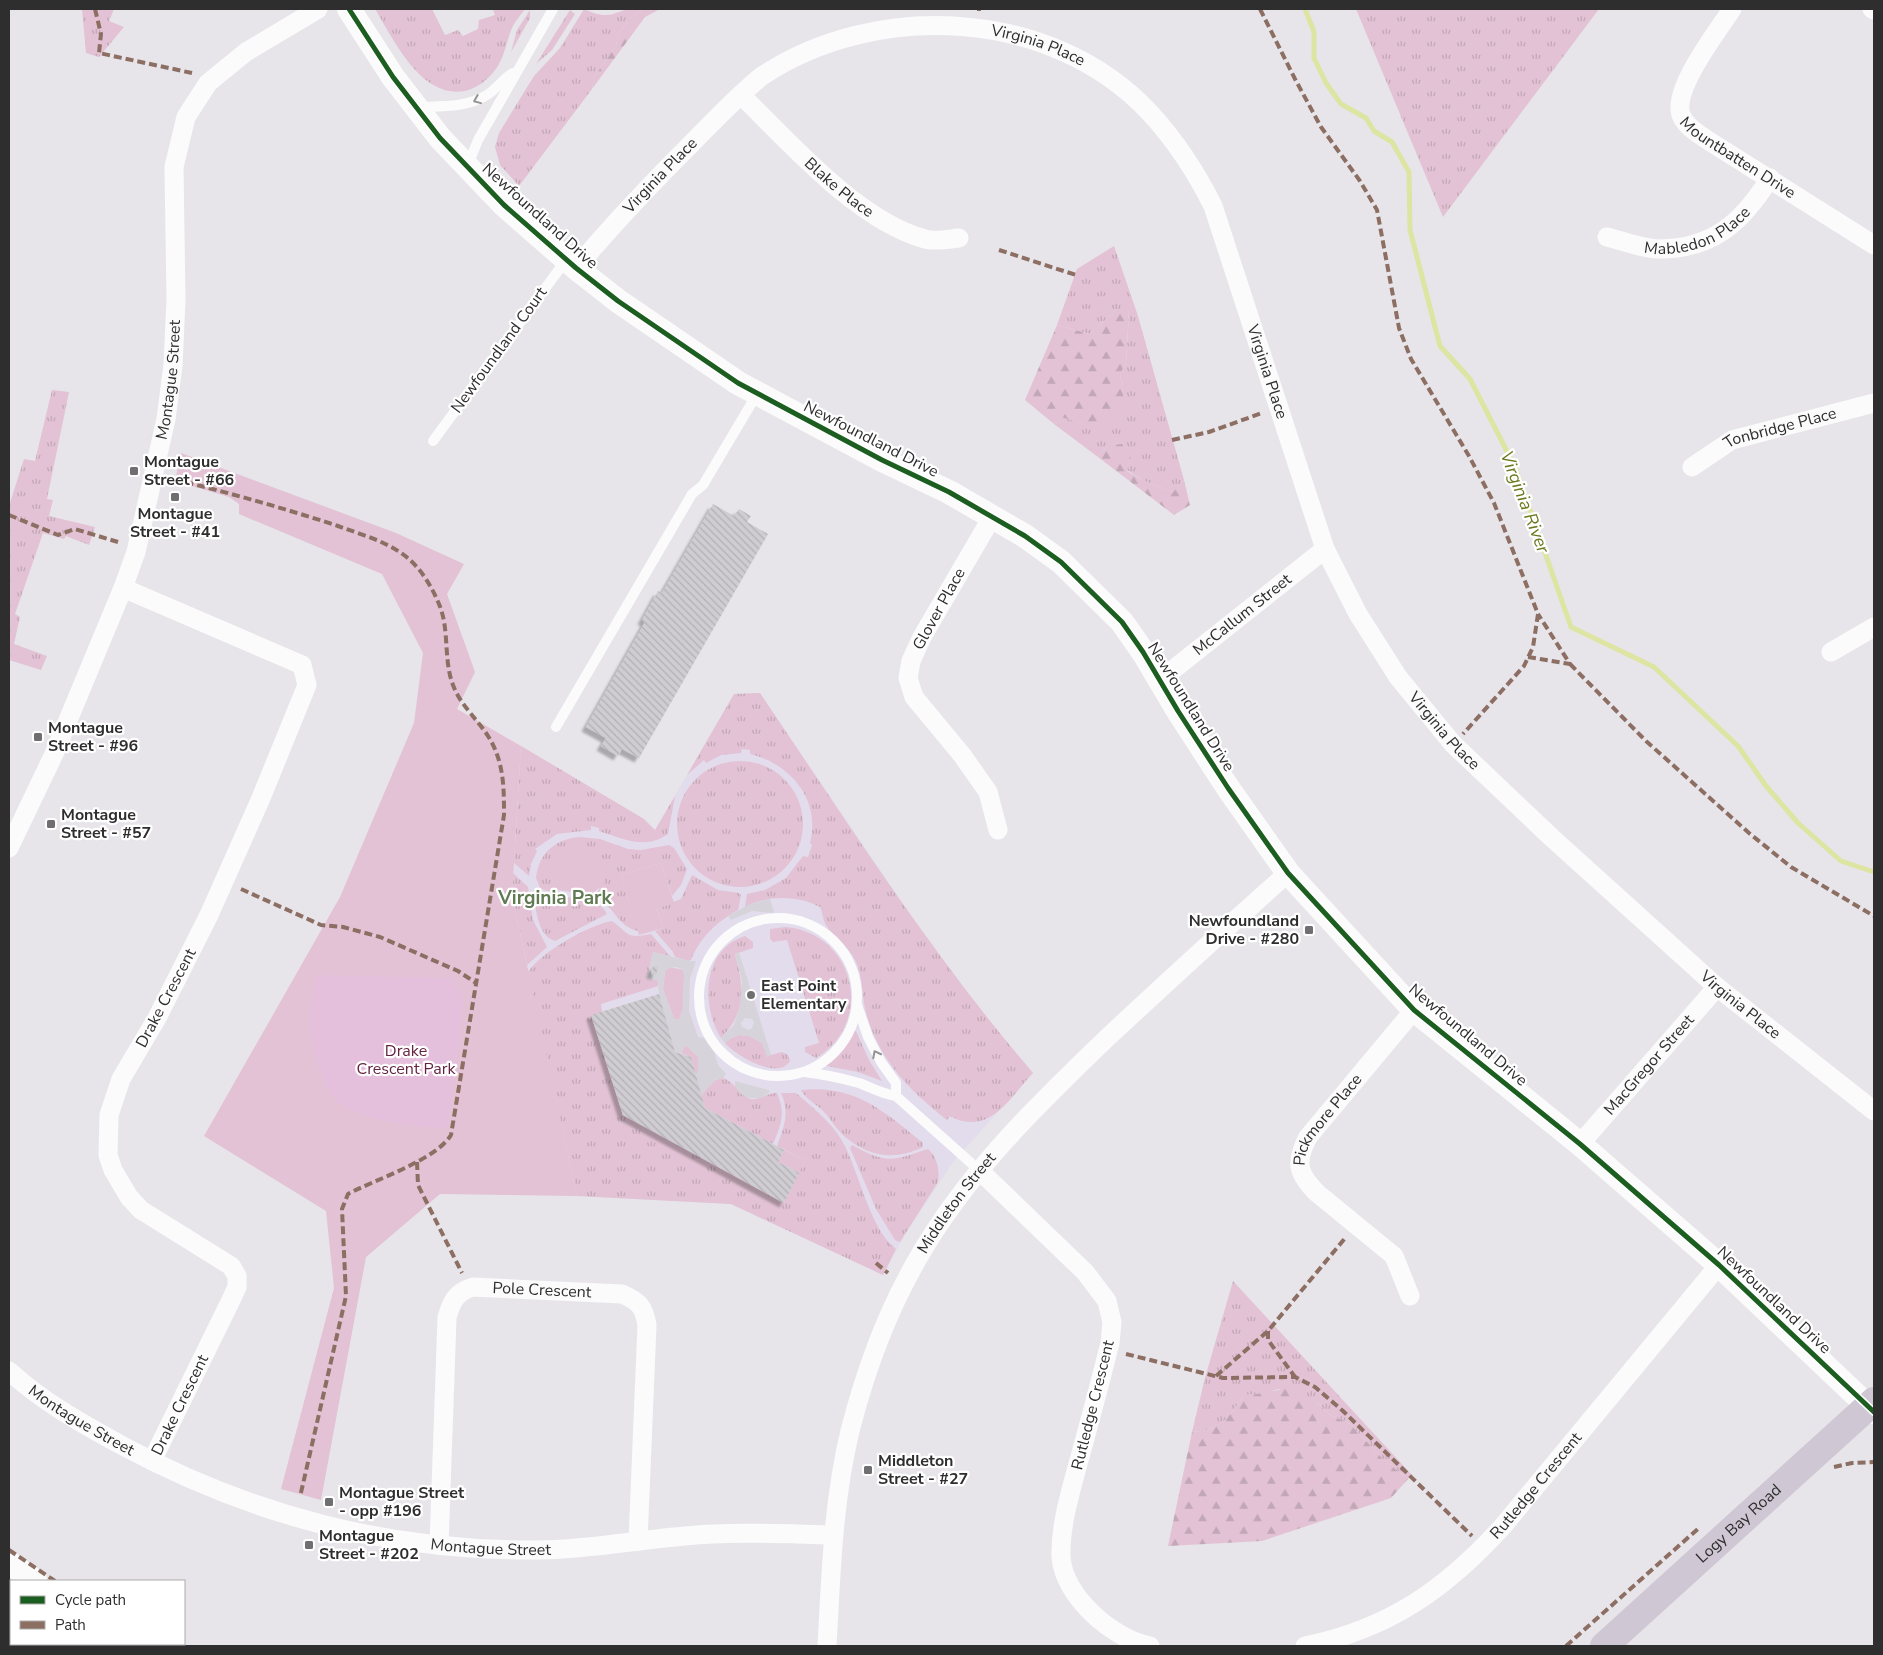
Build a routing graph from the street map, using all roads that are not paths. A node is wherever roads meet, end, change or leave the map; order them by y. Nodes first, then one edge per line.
1 (318, 9) edge
2 (350, 9) edge
3 (553, 9) edge
4 (1732, 9) edge
5 (516, 72) junction
6 (741, 95) junction
7 (414, 107) junction
8 (467, 166) junction
9 (1770, 178) junction
10 (1607, 237) dead end
11 (960, 238) dead end
12 (1874, 246) edge
13 (571, 264) junction
14 (757, 394) junction
15 (1874, 403) edge
16 (432, 441) dead end
17 (1692, 467) dead end
18 (992, 517) junction
19 (1325, 549) junction
20 (124, 588) junction
21 (1874, 627) edge
22 (1831, 652) dead end
23 (1160, 680) junction
24 (556, 726) dead end
25 (998, 830) dead end
26 (9, 845) edge
27 (1288, 873) junction
28 (1717, 987) junction
29 (857, 1005) junction
30 (1414, 1010) junction
31 (804, 1072) junction
32 (896, 1096) junction
33 (1874, 1111) edge
34 (1580, 1144) junction
35 (980, 1171) junction
36 (1719, 1265) junction
37 (1410, 1296) dead end
38 (9, 1372) edge
39 (1873, 1406) edge
40 (152, 1461) junction
41 (833, 1535) junction
42 (638, 1540) junction
43 (439, 1545) junction
44 (9, 1563) edge
45 (34, 1580) edge
46 (827, 1646) edge
47 (1150, 1646) edge
48 (1305, 1646) edge
49 (1604, 1646) edge

1 - 20 street, Montague Street
2 - 7 street, Newfoundland Drive
3 - 5 lane
4 - 9 street, Mountbatten Drive
5 -> 7 lane
5 - 8 lane
6 - 11 street, Blake Place
6 - 13 street, Virginia Place
6 - 19 street, Virginia Place
7 - 8 street, Newfoundland Drive
8 - 13 street, Newfoundland Drive
9 - 10 street, Mabledon Place
9 - 12 street, Mountbatten Drive
13 - 14 street, Newfoundland Drive
13 - 16 lane, Newfoundland Court
14 - 18 street, Newfoundland Drive
14 - 24 lane
15 - 17 street, Tonbridge Place
18 - 23 street, Newfoundland Drive
18 - 25 street, Glover Place
19 - 23 street, McCallum Street
19 - 28 street, Virginia Place
20 - 26 street, Montague Street
20 - 40 street, Drake Crescent
21 - 22 street
23 - 27 street, Newfoundland Drive
27 - 30 street, Newfoundland Drive
27 - 35 street, Middleton Street
28 - 33 street, Virginia Place
28 - 34 street, MacGregor Street
29 - 31 lane
29 - 31 lane
32 -> 29 lane
30 - 34 street, Newfoundland Drive
30 - 37 street, Pickmore Place
31 - 32 lane
32 - 35 lane
34 - 36 street, Newfoundland Drive
35 - 41 street, Middleton Street
35 - 47 street, Rutledge Crescent
36 - 39 street, Newfoundland Drive
36 - 48 street, Rutledge Crescent
38 - 40 street, Montague Street
39 - 49 main road, Logy Bay Road
40 - 43 street, Montague Street
41 - 42 street, Montague Street
41 - 46 street, Middleton Street
42 - 43 street, Montague Street
42 - 43 street, Pole Crescent
44 - 45 street

